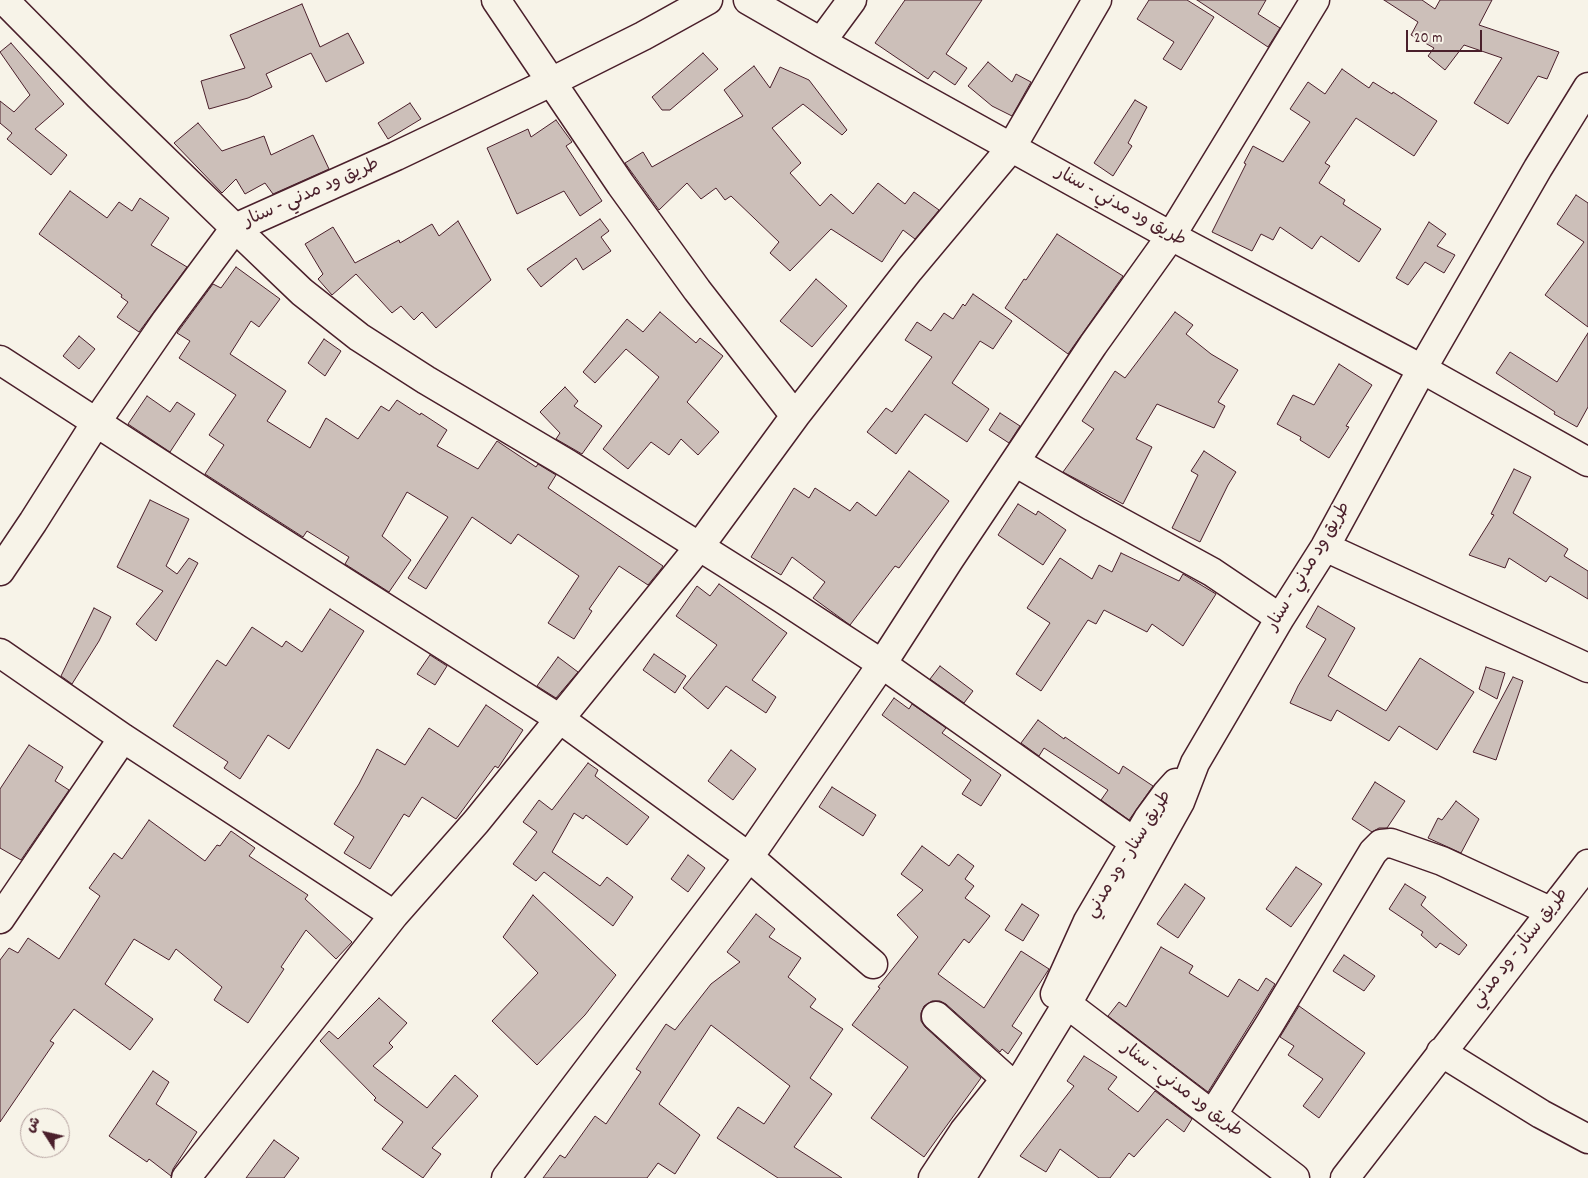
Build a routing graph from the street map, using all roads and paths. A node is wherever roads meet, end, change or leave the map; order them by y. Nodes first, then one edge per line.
1 (4, 0) edge
2 (496, 0) edge
3 (708, 0) edge
4 (748, 0) edge
5 (852, 0) edge
6 (1097, 0) edge
7 (1315, 0) edge
8 (821, 42) junction
9 (551, 82) junction
10 (1588, 86) edge
11 (1011, 148) junction
12 (235, 228) junction
13 (1171, 236) junction
14 (0, 360) edge
15 (1422, 369) junction
16 (796, 416) junction
17 (97, 422) junction
18 (1016, 462) junction
19 (1588, 462) edge
20 (1325, 546) junction
21 (699, 547) junction
22 (0, 571) edge
23 (1280, 618) junction
24 (0, 653) edge
25 (882, 664) junction
26 (1588, 668) edge
27 (560, 719) junction
28 (123, 738) junction
29 (1194, 764) junction
30 (1134, 842) junction
31 (749, 857) junction
32 (1588, 864) edge
33 (1550, 910) junction
34 (394, 914) junction
35 (0, 919) edge
36 (873, 964) dead end
37 (1067, 1004) junction
38 (936, 1016) dead end
39 (1441, 1052) junction
40 (1006, 1079) junction
41 (1213, 1114) junction
42 (1588, 1139) edge
43 (186, 1178) edge
44 (506, 1178) edge
45 (933, 1178) edge
46 (961, 1178) edge
47 (1295, 1178) edge
48 (1345, 1178) edge

1 - 12 street
2 - 9 street
3 - 9 street, طريق ود مدني - سنار
4 - 8 street, طريق ود مدني - سنار
5 - 8 street
6 - 11 street
7 - 13 street
8 - 11 street, طريق ود مدني - سنار
9 - 12 street, طريق ود مدني - سنار
9 - 16 street
10 - 15 street
11 - 13 street, طريق ود مدني - سنار
11 - 16 street
12 - 17 street, طريق ود مدني - سنار
12 - 21 street
13 - 15 street, طريق ود مدني - سنار
13 - 18 street
14 - 17 street
15 - 19 street, طريق ود مدني - سنار
15 - 20 street, طريق ود مدني - سنار
16 - 21 street
17 - 22 street, طريق ود مدني - سنار
17 - 27 street
18 - 23 street
18 - 25 street
20 - 23 street, طريق ود مدني - سنار
20 - 26 street
21 - 25 street
21 - 27 street
23 - 29 street, طريق ود مدني - سنار
24 - 28 street
25 - 30 street
25 - 31 street
27 - 31 street
27 - 34 street
28 - 34 street
28 - 35 street
29 - 30 street, طريق سنار - ود مدني
29 - 37 street, طريق سنار - ود مدني
30 - 40 street, طريق سنار - ود مدني
31 - 36 street
31 - 44 street
32 - 33 street, طريق سنار - ود مدني
33 - 39 street, طريق سنار - ود مدني
33 - 41 street
34 - 43 street
37 - 41 street, طريق ود مدني - سنار
37 - 46 street, طريق سنار - ود مدني
38 - 40 street
39 - 42 street
39 - 48 street, طريق سنار - ود مدني
40 - 45 street, طريق سنار - ود مدني
41 - 47 street, طريق ود مدني - سنار

